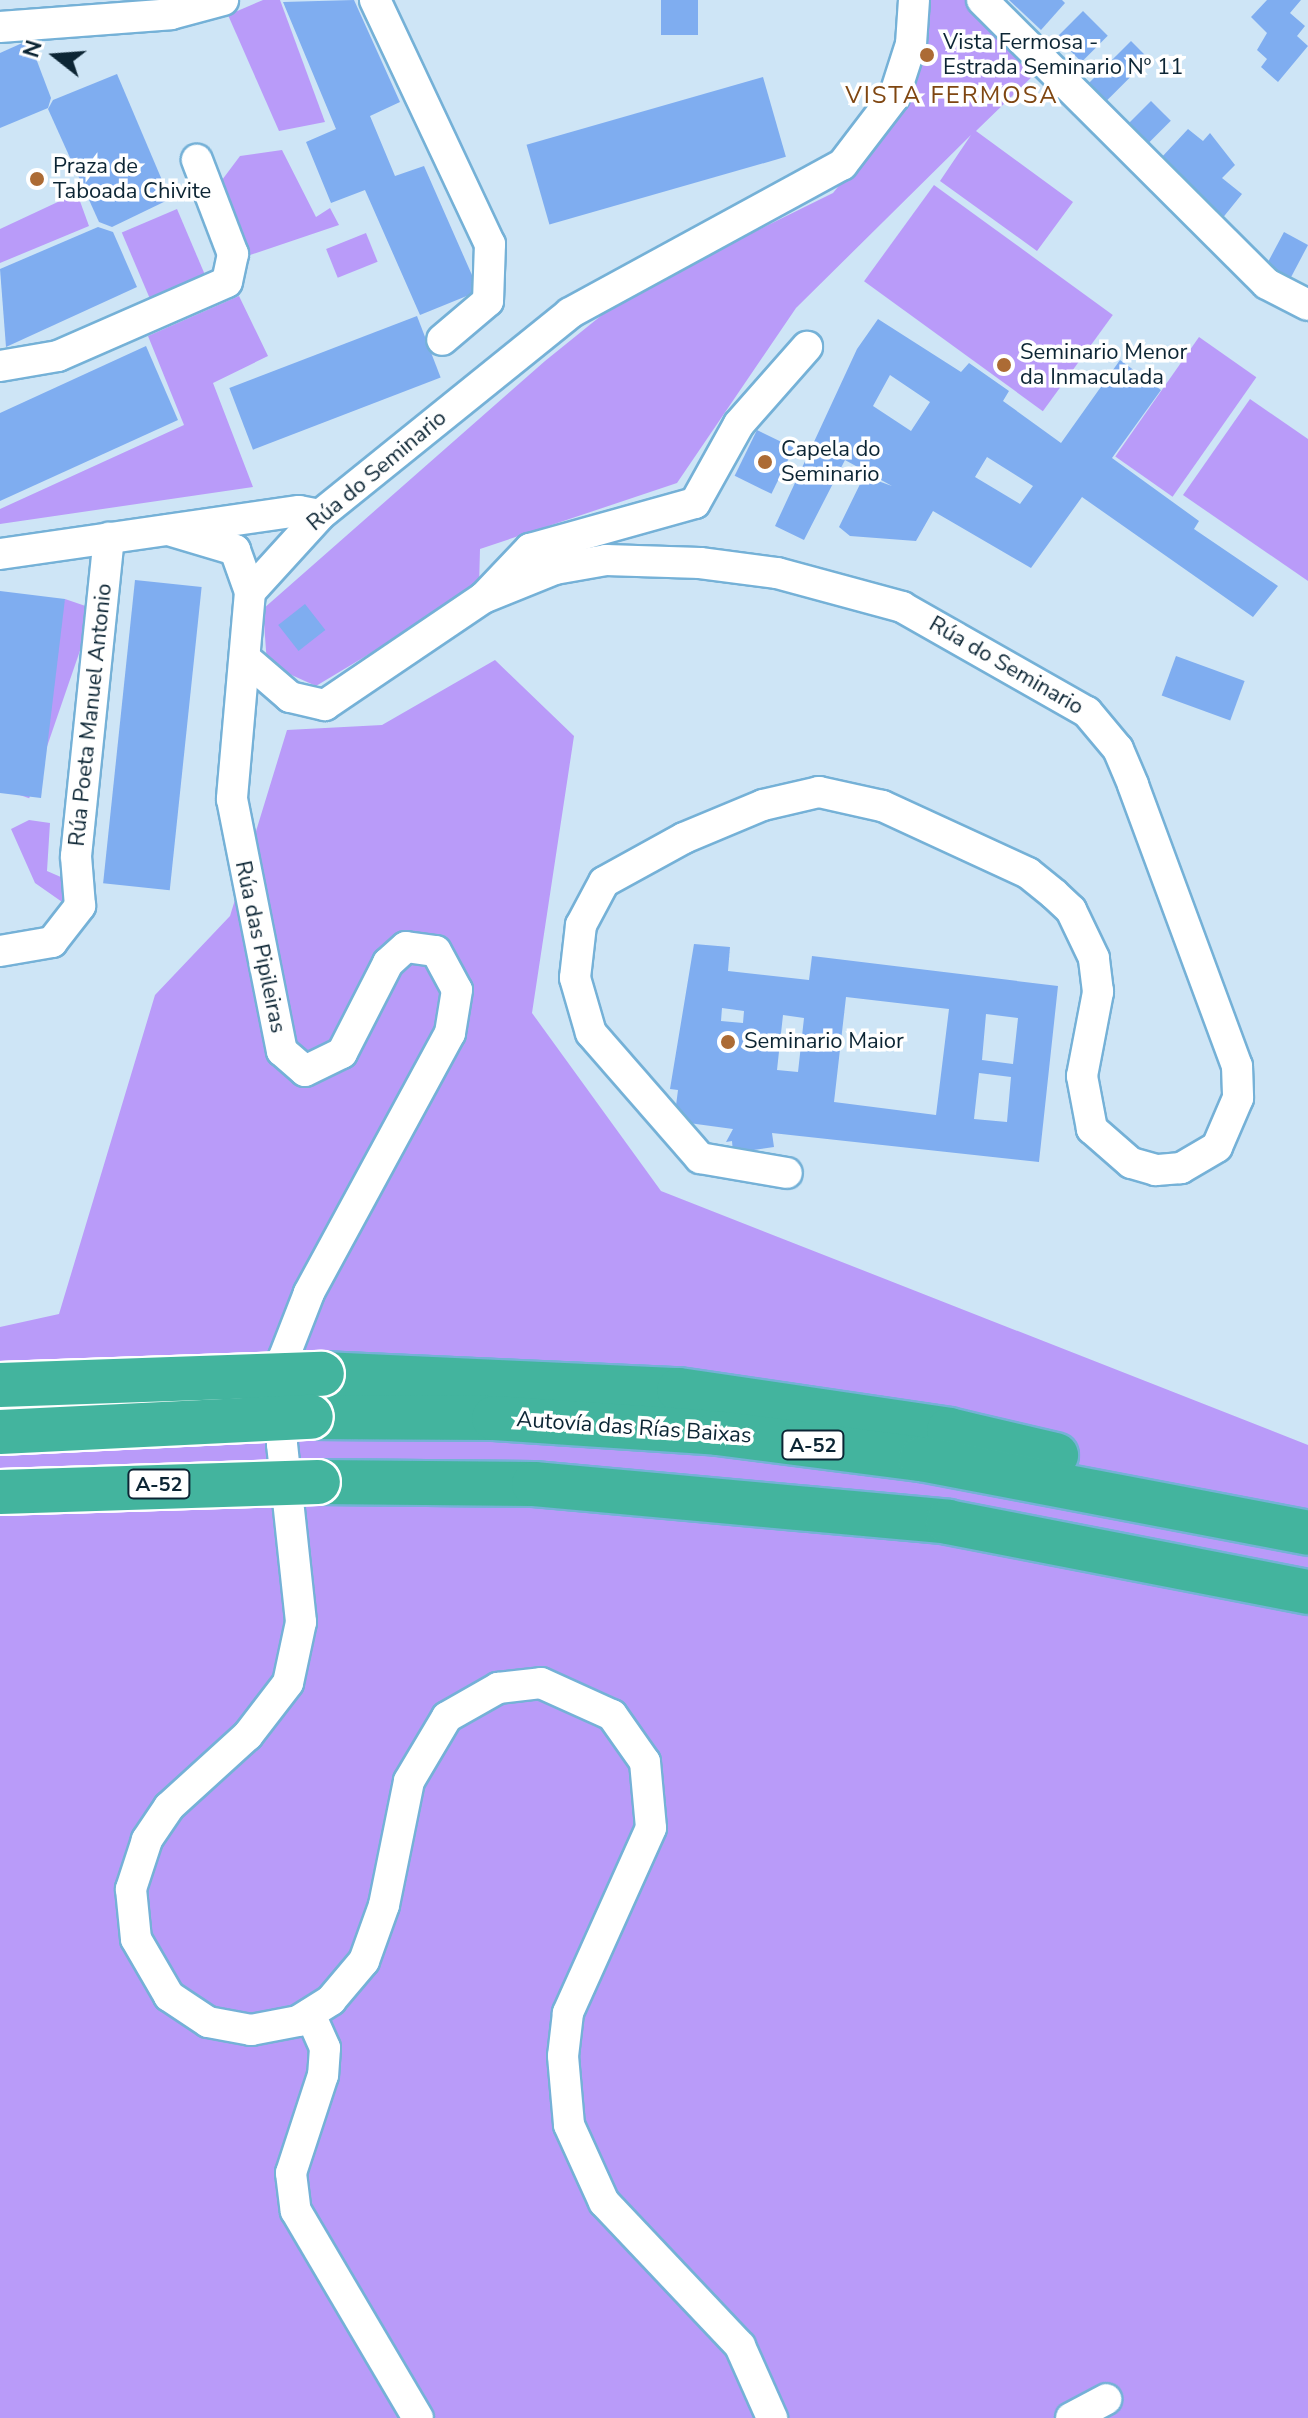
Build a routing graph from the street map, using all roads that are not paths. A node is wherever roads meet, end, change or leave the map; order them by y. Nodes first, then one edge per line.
1 (223, 0) edge
2 (375, 0) edge
3 (914, 0) edge
4 (982, 0) edge
5 (0, 27) edge
6 (197, 160) dead end
7 (1308, 305) edge
8 (442, 340) dead end
9 (807, 347) dead end
10 (0, 366) edge
11 (320, 515) junction
12 (168, 530) junction
13 (109, 538) junction
14 (0, 554) edge
15 (250, 592) junction
16 (483, 598) junction
17 (246, 659) junction
18 (0, 951) edge
19 (787, 1173) dead end
20 (0, 1385) edge
21 (0, 1432) edge
22 (0, 1492) edge
23 (1308, 1513) edge
24 (1308, 1533) edge
25 (1308, 1592) edge
26 (310, 2014) junction
27 (1106, 2399) dead end
28 (418, 2418) edge
29 (772, 2418) edge
30 (1071, 2418) edge

1 - 5 street
2 - 8 street
3 - 11 street, Rúa do Seminario
4 - 7 street
6 - 10 street
9 - 16 street
11 - 12 street
11 - 15 street, Rúa do Seminario
12 - 13 street
12 - 15 street
13 - 14 street
13 - 18 street, Rúa Poeta Manuel Antonio
15 - 17 street
16 - 17 street, Rúa do Seminario
16 - 19 street, Rúa do Seminario
17 - 26 street, Rúa das Pipileiras
20 - 23 highway, bridge
21 - 24 highway, Autovía das Rías Baixas / A-52, bridge
22 - 25 highway, A-52, bridge
26 - 28 street
26 - 29 street
27 - 30 street

